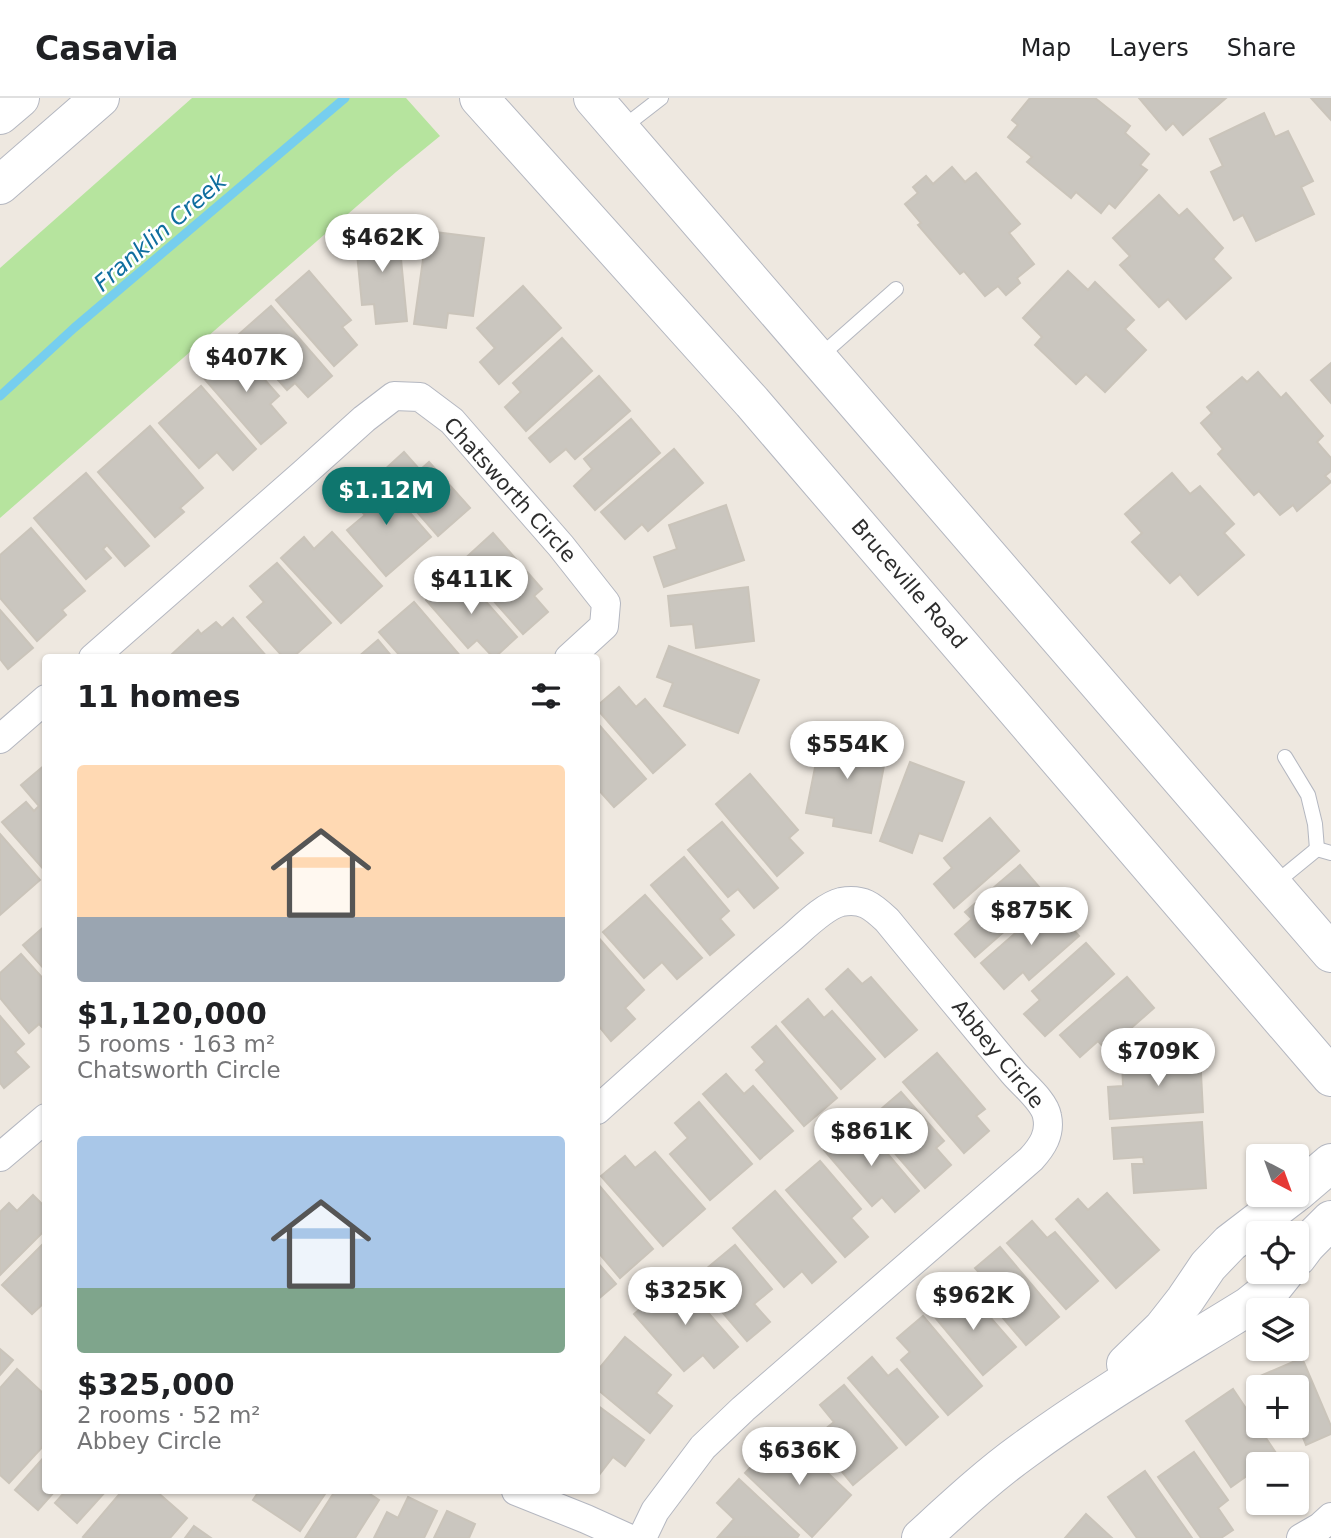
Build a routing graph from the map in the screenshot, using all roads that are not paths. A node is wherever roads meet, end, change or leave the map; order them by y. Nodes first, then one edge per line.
1 (20, 98) edge
2 (100, 98) edge
3 (479, 98) edge
4 (593, 98) edge
5 (661, 98) edge
6 (0, 115) edge
7 (620, 130) junction
8 (0, 185) edge
9 (896, 289) dead end
10 (817, 358) junction
11 (98, 654) edge
12 (573, 654) edge
13 (42, 702) edge
14 (0, 738) edge
15 (1285, 757) dead end
16 (1324, 851) edge
17 (1272, 886) junction
18 (1331, 953) edge
19 (1331, 1077) edge
20 (600, 1107) edge
21 (42, 1129) edge
22 (0, 1157) edge
23 (1331, 1163) edge
24 (1309, 1182) edge
25 (1276, 1208) edge
26 (1331, 1220) edge
27 (1309, 1242) edge
28 (1275, 1284) edge
29 (1068, 1419) junction
30 (524, 1494) edge
31 (1331, 1517) edge
32 (628, 1538) edge
33 (642, 1538) edge
34 (921, 1538) edge
35 (1301, 1538) edge

1 - 6 main road
2 - 8 main road
3 - 19 main road, Bruceville Road
4 - 7 main road
5 - 7 lane
7 - 10 main road
9 - 10 lane
10 - 17 main road
11 - 12 street, Chatsworth Circle
13 - 14 street
15 - 16 lane
16 - 17 lane
17 - 18 main road
20 - 33 street, Abbey Circle
21 - 22 street
23 - 24 main road
25 - 29 main road
26 - 27 main road
28 - 29 main road
29 - 34 main road
30 - 32 street
31 - 35 street

